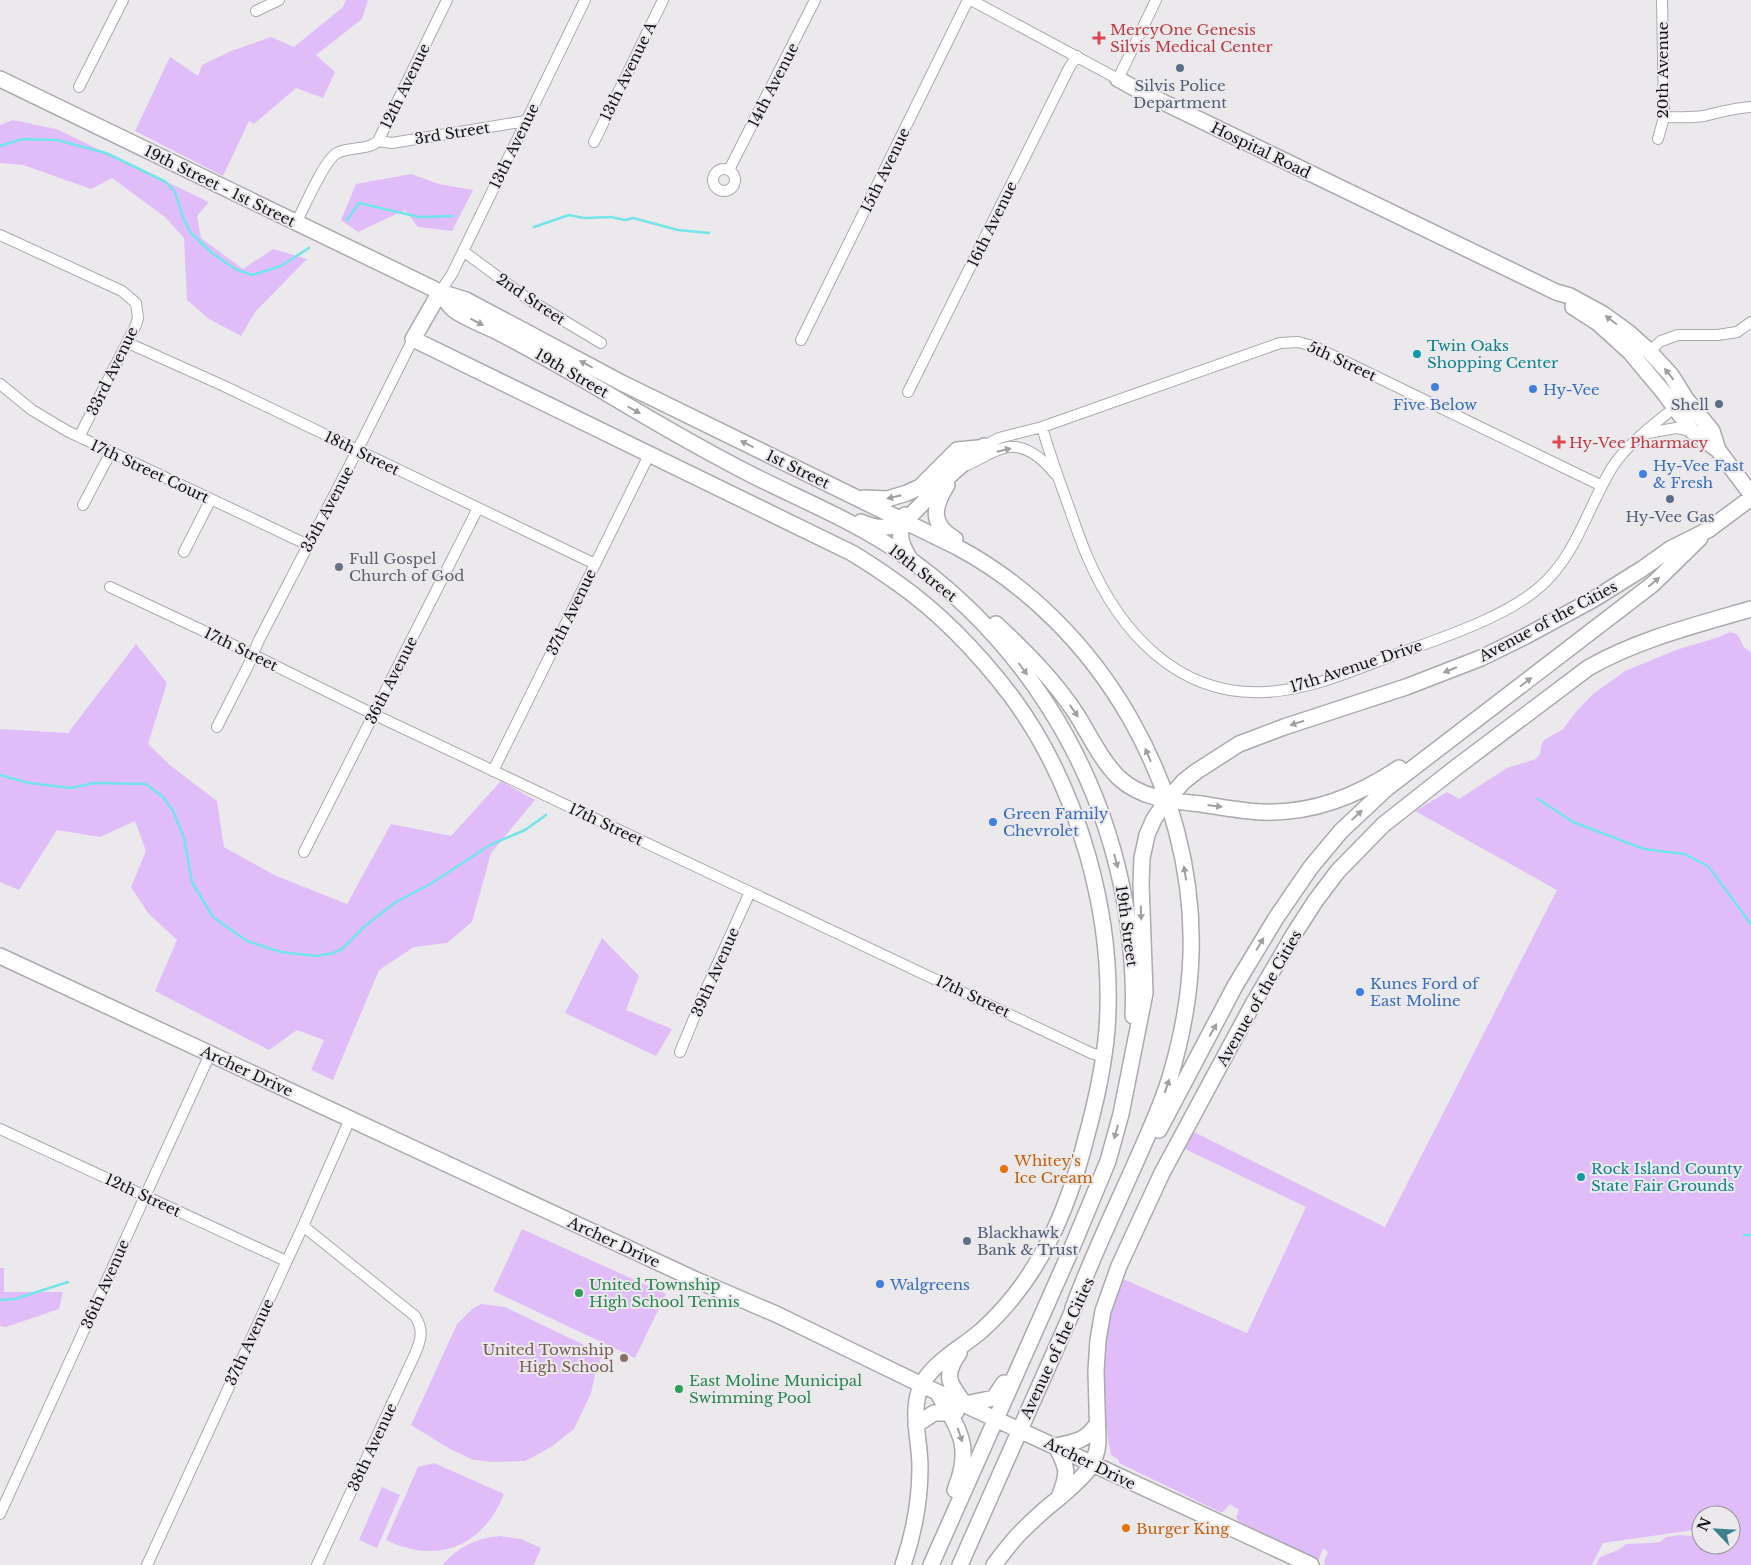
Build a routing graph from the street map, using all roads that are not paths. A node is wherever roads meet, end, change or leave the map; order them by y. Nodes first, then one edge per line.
1 (123, 0) edge
2 (279, 0) edge
3 (447, 0) edge
4 (585, 0) edge
5 (663, 0) edge
6 (816, 0) edge
7 (970, 0) edge
8 (1156, 0) edge
9 (1662, 0) edge
10 (256, 11) dead end
11 (1077, 56) junction
12 (0, 79) edge
13 (1118, 79) junction
14 (79, 88) dead end
15 (1751, 107) edge
16 (1664, 117) junction
17 (526, 121) junction
18 (1658, 139) dead end
19 (378, 141) junction
20 (594, 142) dead end
21 (729, 170) dead end
22 (296, 223) junction
23 (0, 235) edge
24 (462, 252) junction
25 (440, 292) junction
26 (1556, 292) junction
27 (1751, 322) edge
28 (414, 339) junction
29 (801, 340) dead end
30 (128, 343) junction
31 (601, 344) dead end
32 (1649, 351) junction
33 (0, 384) edge
34 (908, 392) dead end
35 (1680, 403) junction
36 (1042, 427) junction
37 (1692, 431) junction
38 (1644, 433) junction
39 (79, 437) junction
40 (981, 447) junction
41 (1718, 450) junction
42 (357, 451) junction
43 (110, 452) junction
44 (650, 453) junction
45 (732, 465) junction
46 (957, 469) junction
47 (1058, 478) junction
48 (1602, 486) junction
49 (854, 496) junction
50 (1751, 496) edge
51 (211, 499) junction
52 (83, 505) dead end
53 (478, 508) junction
54 (903, 521) junction
55 (1708, 530) junction
56 (308, 545) junction
57 (184, 552) dead end
58 (913, 562) junction
59 (595, 564) junction
60 (938, 582) junction
61 (110, 587) dead end
62 (1751, 609) edge
63 (252, 655) junction
64 (1090, 660) junction
65 (1502, 700) junction
66 (373, 714) junction
67 (218, 727) dead end
68 (493, 771) junction
69 (1167, 800) junction
70 (304, 852) dead end
71 (750, 892) junction
72 (0, 956) edge
73 (680, 1052) dead end
74 (210, 1054) junction
75 (1104, 1058) junction
76 (1129, 1067) junction
77 (350, 1119) junction
78 (1, 1133) edge
79 (145, 1196) junction
80 (1084, 1220) junction
81 (303, 1226) junction
82 (286, 1261) junction
83 (1073, 1308) junction
84 (968, 1342) junction
85 (922, 1385) junction
86 (937, 1392) junction
87 (970, 1407) junction
88 (949, 1413) junction
89 (996, 1419) junction
90 (1097, 1424) junction
91 (916, 1425) junction
92 (1020, 1429) junction
93 (1056, 1446) junction
94 (1093, 1463) junction
95 (1058, 1498) junction
96 (0, 1514) edge
97 (147, 1565) edge
98 (317, 1565) edge
99 (903, 1565) edge
100 (921, 1565) edge
101 (932, 1565) edge
102 (960, 1565) edge
103 (994, 1565) edge
104 (1310, 1565) edge

1 - 14 street
2 - 10 street
3 - 19 street, 12th Avenue
4 - 17 street, 13th Avenue
5 - 20 street, 13th Avenue A
6 - 21 street, 14th Avenue
7 - 11 street, Hospital Road
7 - 29 street, 15th Avenue
8 - 13 street
9 - 16 street, 20th Avenue
11 - 13 street, Hospital Road
11 - 34 street, 16th Avenue
12 - 22 main road, 19th Street - 1st Street
13 - 26 main road, Hospital Road
15 - 16 street
16 - 18 street, 20th Avenue
17 - 19 street, 3rd Street
17 - 24 street, 13th Avenue
19 - 22 street, 12th Avenue
22 - 25 main road, 19th Street - 1st Street
23 - 30 street, 33rd Avenue
24 - 25 street, 13th Avenue
24 - 31 street, 2nd Street
25 - 28 main road, 35th Avenue
25 -> 45 main road, 19th Street
49 -> 25 main road, 1st Street
32 -> 26 main road, Hospital Road
26 - 35 main road, Hospital Road
27 - 32 street
28 - 42 street, 35th Avenue
28 - 44 main road, 19th Street
30 - 39 street, 33rd Avenue
30 - 42 street, 18th Street
35 -> 32 main road, Hospital Road
33 - 39 street, 17th Street Court
35 - 37 main road, Hospital Road
35 - 38 street, 17th Avenue Drive
35 - 41 main road, Hospital Road
36 - 40 street
36 - 47 street, 17th Avenue Drive
36 - 48 street, 5th Street
37 - 38 street
37 - 41 main road, Hospital Road
38 - 48 street, 17th Avenue Drive
39 - 43 street, 17th Street Court
40 - 46 main road
40 -> 49 main road
40 - 54 main road
41 - 50 main road, Hospital Road
42 - 53 street, 18th Street
42 - 56 street, 35th Avenue
43 - 51 street, 17th Street Court
43 - 52 street
44 - 59 street, 37th Avenue
44 - 75 main road, 19th Street
45 - 54 main road
45 - 58 main road, 19th Street
46 -> 47 street
46 - 54 main road
46 - 64 main road
47 - 48 street, 17th Avenue Drive
49 - 54 main road, 1st Street
50 - 55 main road, Avenue of the Cities
51 - 56 street, 17th Street Court
51 - 57 street
53 - 59 street, 18th Street
53 - 66 street, 36th Avenue
54 - 58 main road
54 - 64 main road, 1st Street
65 -> 55 main road, Avenue of the Cities
55 -> 69 main road, Avenue of the Cities
56 - 63 street, 35th Avenue
58 - 60 main road, 19th Street
59 - 68 street, 37th Avenue
60 -> 69 main road, Avenue of the Cities
60 -> 76 main road, 19th Street
61 - 63 street, 17th Street
62 - 90 main road, Avenue of the Cities
63 - 66 street, 17th Street
63 - 67 street, 35th Avenue
69 -> 64 main road, 1st Street
69 -> 65 main road, Avenue of the Cities
83 -> 65 main road, Avenue of the Cities
66 - 68 street, 17th Street
66 - 70 street, 36th Avenue
68 - 71 street, 17th Street
69 -> 76 main road, Avenue of the Cities
83 -> 69 main road
71 - 73 street, 39th Avenue
71 - 75 street, 17th Street
72 - 74 main road, Archer Drive
74 - 77 main road, Archer Drive
74 - 79 street, 36th Avenue
75 - 84 main road
76 -> 80 main road, Avenue of the Cities
77 - 81 street, 37th Avenue
77 - 85 main road, Archer Drive
78 - 79 street, 12th Street
79 - 82 street, 12th Street
79 - 96 street, 36th Avenue
80 - 87 main road
80 - 89 main road, Avenue of the Cities
81 - 82 street, 37th Avenue
81 - 98 street, 38th Avenue
82 - 97 street, 37th Avenue
83 - 92 main road, Avenue of the Cities
84 - 85 main road
84 - 87 main road
85 - 86 main road, Archer Drive
85 - 91 main road
86 - 87 main road, Archer Drive
86 - 88 main road
87 - 88 main road
87 - 89 main road, Archer Drive
88 - 91 main road
88 -> 100 main road
89 - 92 main road, Archer Drive
89 - 101 main road, Avenue of the Cities
90 - 93 main road
90 - 94 main road, Avenue of the Cities
91 - 99 main road
92 - 93 main road, Archer Drive
92 - 102 main road, Avenue of the Cities
93 - 94 main road, Archer Drive
93 - 95 main road
94 - 95 main road, Avenue of the Cities
94 - 104 main road, Archer Drive
95 - 103 main road, Avenue of the Cities

